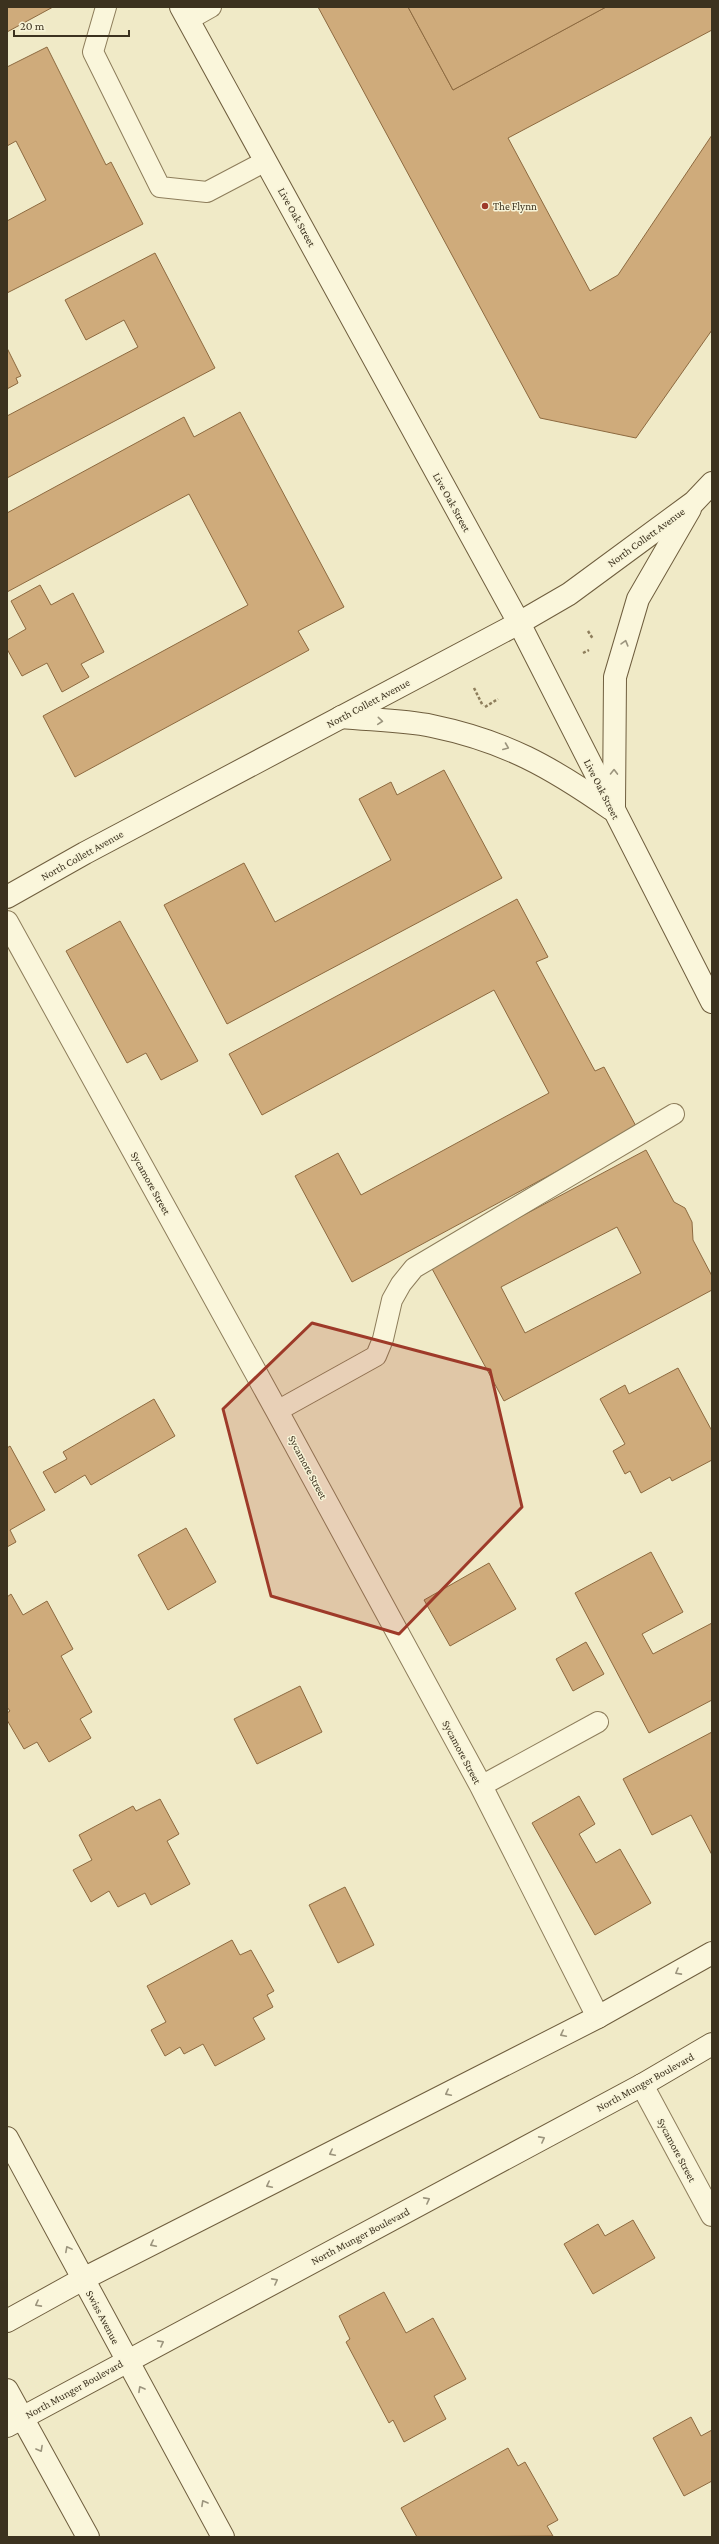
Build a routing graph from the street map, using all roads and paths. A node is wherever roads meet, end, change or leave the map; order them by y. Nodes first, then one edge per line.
1 (106, 7) edge
2 (211, 7) edge
3 (184, 13) edge
4 (266, 160) junction
5 (712, 483) edge
6 (694, 502) junction
7 (519, 623) junction
8 (498, 699) dead end
9 (484, 708) dead end
10 (341, 717) junction
11 (614, 810) junction
12 (7, 896) edge
13 (7, 922) edge
14 (712, 1002) edge
15 (674, 1114) dead end
16 (277, 1410) junction
17 (598, 1722) dead end
18 (481, 1786) junction
19 (712, 1953) edge
20 (598, 2017) junction
21 (712, 2044) edge
22 (642, 2085) junction
23 (7, 2138) edge
24 (712, 2215) edge
25 (83, 2279) junction
26 (7, 2321) edge
27 (126, 2361) junction
28 (7, 2390) edge
29 (15, 2422) edge
30 (88, 2537) edge
31 (223, 2537) edge

1 - 4 lane
2 - 3 lane
3 - 4 street, Live Oak Street
4 - 7 street, Live Oak Street
5 - 6 street, North Collett Avenue
6 - 7 street, North Collett Avenue
11 -> 6 street
7 - 10 street, North Collett Avenue
7 - 11 street, Live Oak Street
8 - 9 path
10 -> 11 street
10 - 12 street, North Collett Avenue
11 - 14 street, Live Oak Street
13 - 16 street, Sycamore Street
15 - 16 lane
16 - 18 street, Sycamore Street
17 - 18 lane
18 - 20 street, Sycamore Street
19 -> 20 street
20 -> 25 street
21 - 22 street, North Munger Boulevard
22 - 24 street, Sycamore Street
27 -> 22 street, North Munger Boulevard
25 -> 23 street, Swiss Avenue
25 -> 26 street
25 - 27 street, Swiss Avenue
27 - 29 street, North Munger Boulevard
31 -> 27 street, Swiss Avenue
28 - 29 street
29 -> 30 street

